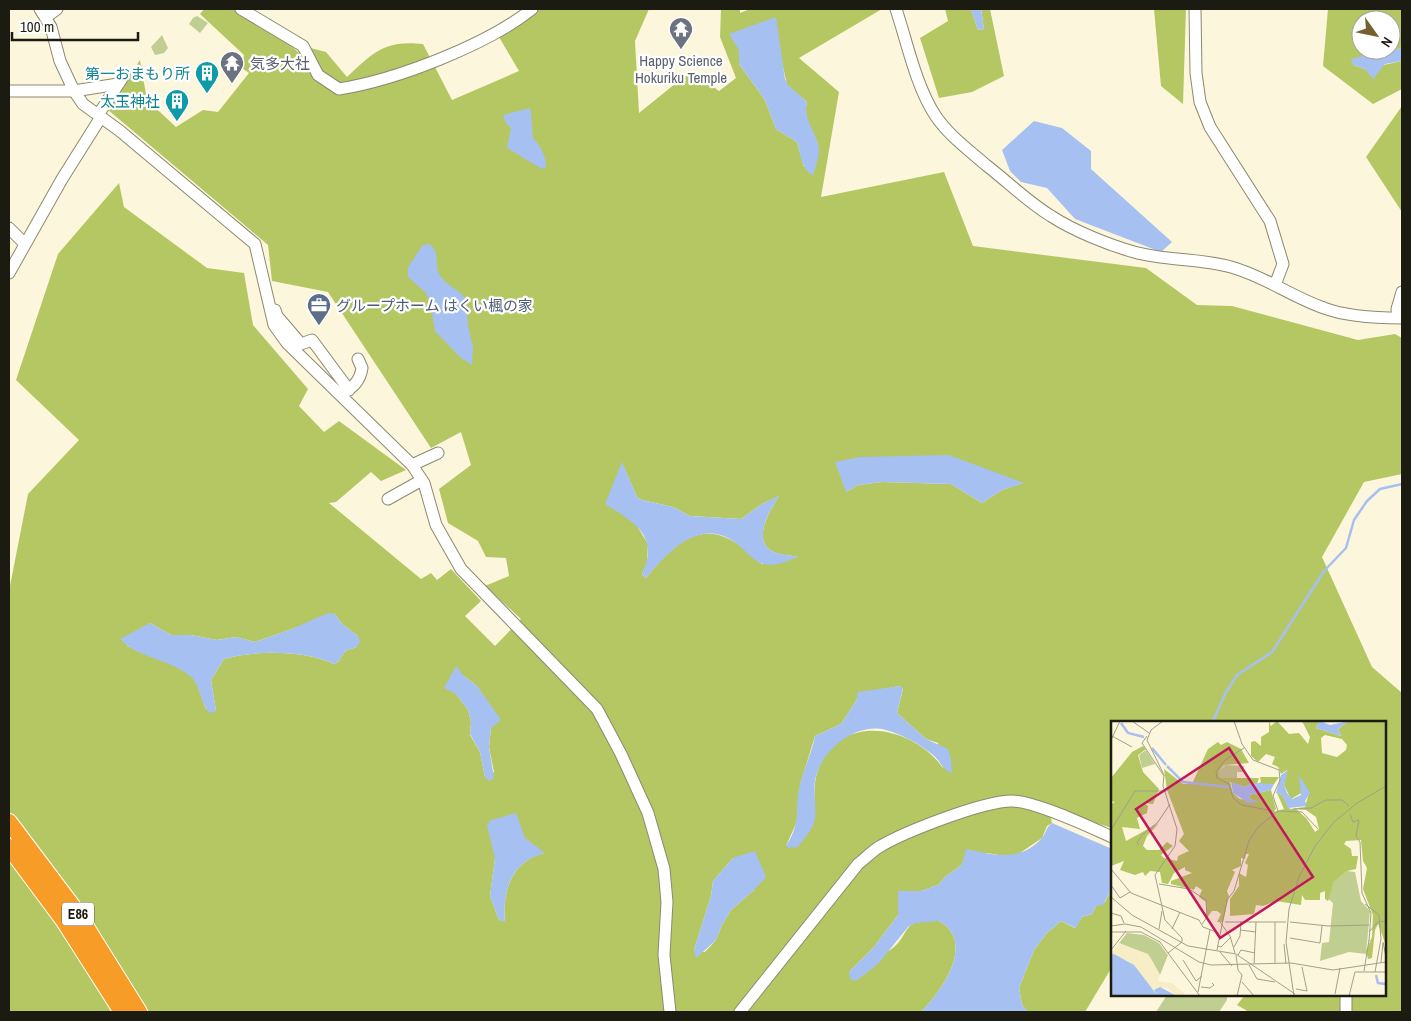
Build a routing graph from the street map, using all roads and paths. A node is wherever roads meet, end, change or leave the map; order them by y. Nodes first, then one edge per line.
1 (57, 9) edge
2 (241, 9) edge
3 (532, 9) edge
4 (896, 9) edge
5 (1195, 9) edge
6 (43, 13) edge
7 (125, 74) dead end
8 (118, 84) junction
9 (9, 91) edge
10 (74, 91) junction
11 (99, 116) junction
12 (9, 228) edge
13 (24, 244) junction
14 (9, 273) edge
15 (1275, 285) junction
16 (266, 290) junction
17 (1402, 292) edge
18 (1400, 318) edge
19 (358, 359) dead end
20 (344, 393) junction
21 (438, 453) dead end
22 (412, 465) junction
23 (422, 480) junction
24 (388, 499) dead end
25 (9, 822) edge
26 (1111, 837) edge
27 (9, 847) edge
28 (1346, 996) edge
29 (122, 1012) edge
30 (139, 1012) edge
31 (670, 1012) edge
32 (740, 1012) edge
33 (1346, 1012) edge

1 - 6 street
2 - 3 street
4 - 15 street
5 - 15 street
6 - 10 street
7 - 8 street
8 - 10 street
8 - 11 street
9 - 10 street
10 - 11 street
11 - 13 street
11 - 16 street
12 - 13 street
13 - 14 street
15 - 18 street
16 - 20 street
16 - 20 street
17 - 18 street
19 - 20 street
20 - 22 street
21 - 22 street
22 - 23 street
23 - 24 street
23 - 31 street
25 - 30 highway, E86
26 - 32 street
27 - 29 highway, E86
28 - 33 street

